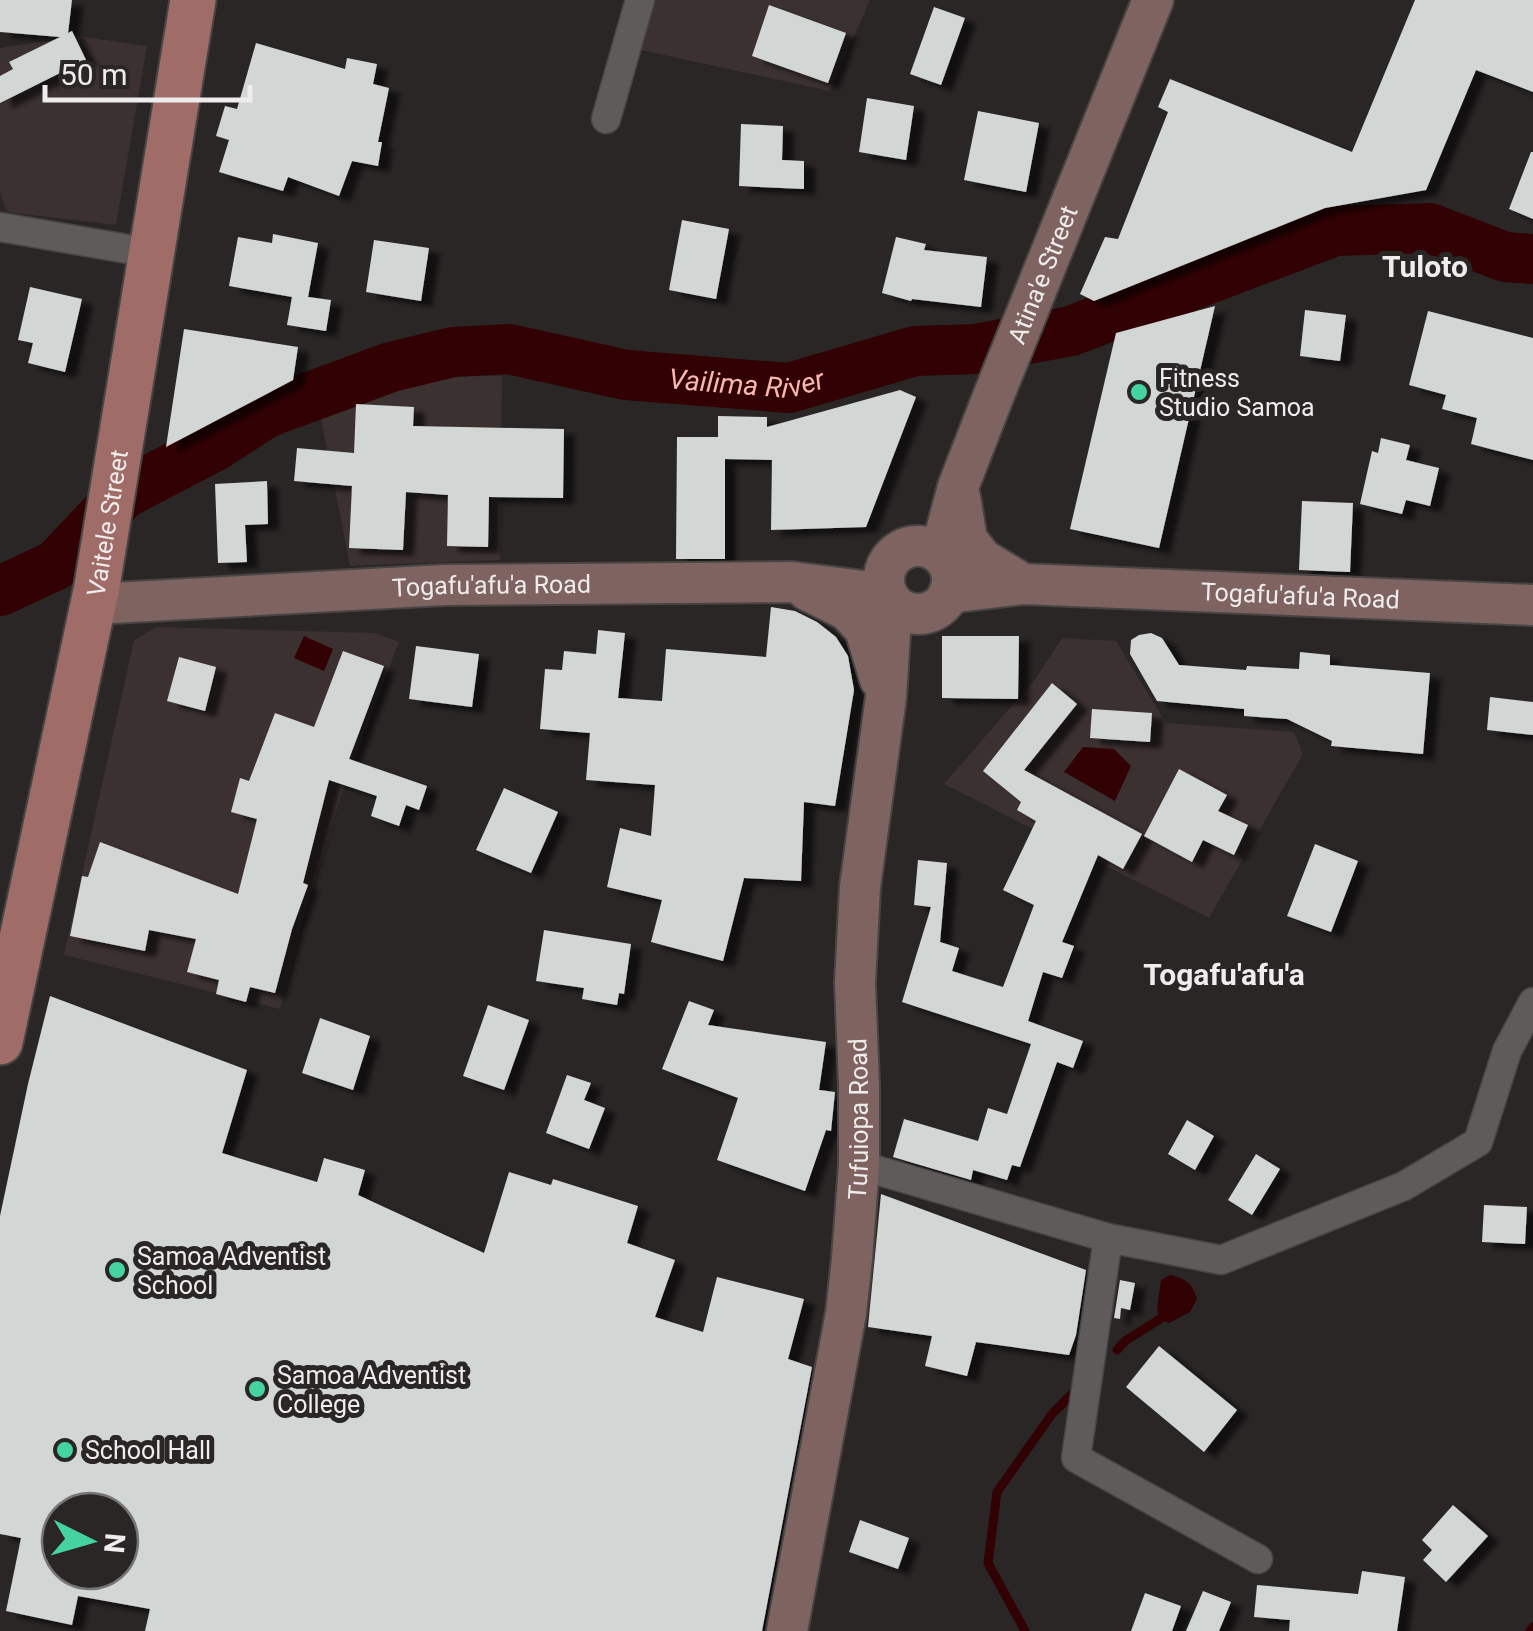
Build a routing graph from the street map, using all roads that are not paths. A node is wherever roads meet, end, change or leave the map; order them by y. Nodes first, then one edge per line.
1 (193, 0) edge
2 (640, 0) edge
3 (1153, 0) edge
4 (606, 120) dead end
5 (0, 228) edge
6 (152, 253) junction
7 (958, 487) junction
8 (918, 578) junction
9 (792, 582) junction
10 (1023, 584) junction
11 (95, 595) junction
12 (1533, 604) edge
13 (886, 697) junction
14 (1533, 1002) edge
15 (0, 1042) edge
16 (859, 1165) junction
17 (1108, 1238) junction
18 (1258, 1559) dead end
19 (787, 1631) edge

1 - 6 main road, Vaitele Street
2 - 4 street
3 - 7 main road, Atina'e Street
5 - 6 street
6 - 11 main road, Vaitele Street
7 - 8 main road
7 - 10 main road
8 - 9 main road, Togafu'afu'a Road
8 - 10 main road, Togafu'afu'a Road
8 - 13 main road, Tufuiopa Road
9 - 11 main road, Togafu'afu'a Road
9 - 13 main road
10 - 12 main road, Togafu'afu'a Road
11 - 15 main road, Vaitele Street
13 - 16 main road, Tufuiopa Road
14 - 17 street
16 - 17 street
16 - 19 main road, Tufuiopa Road
17 - 18 street

